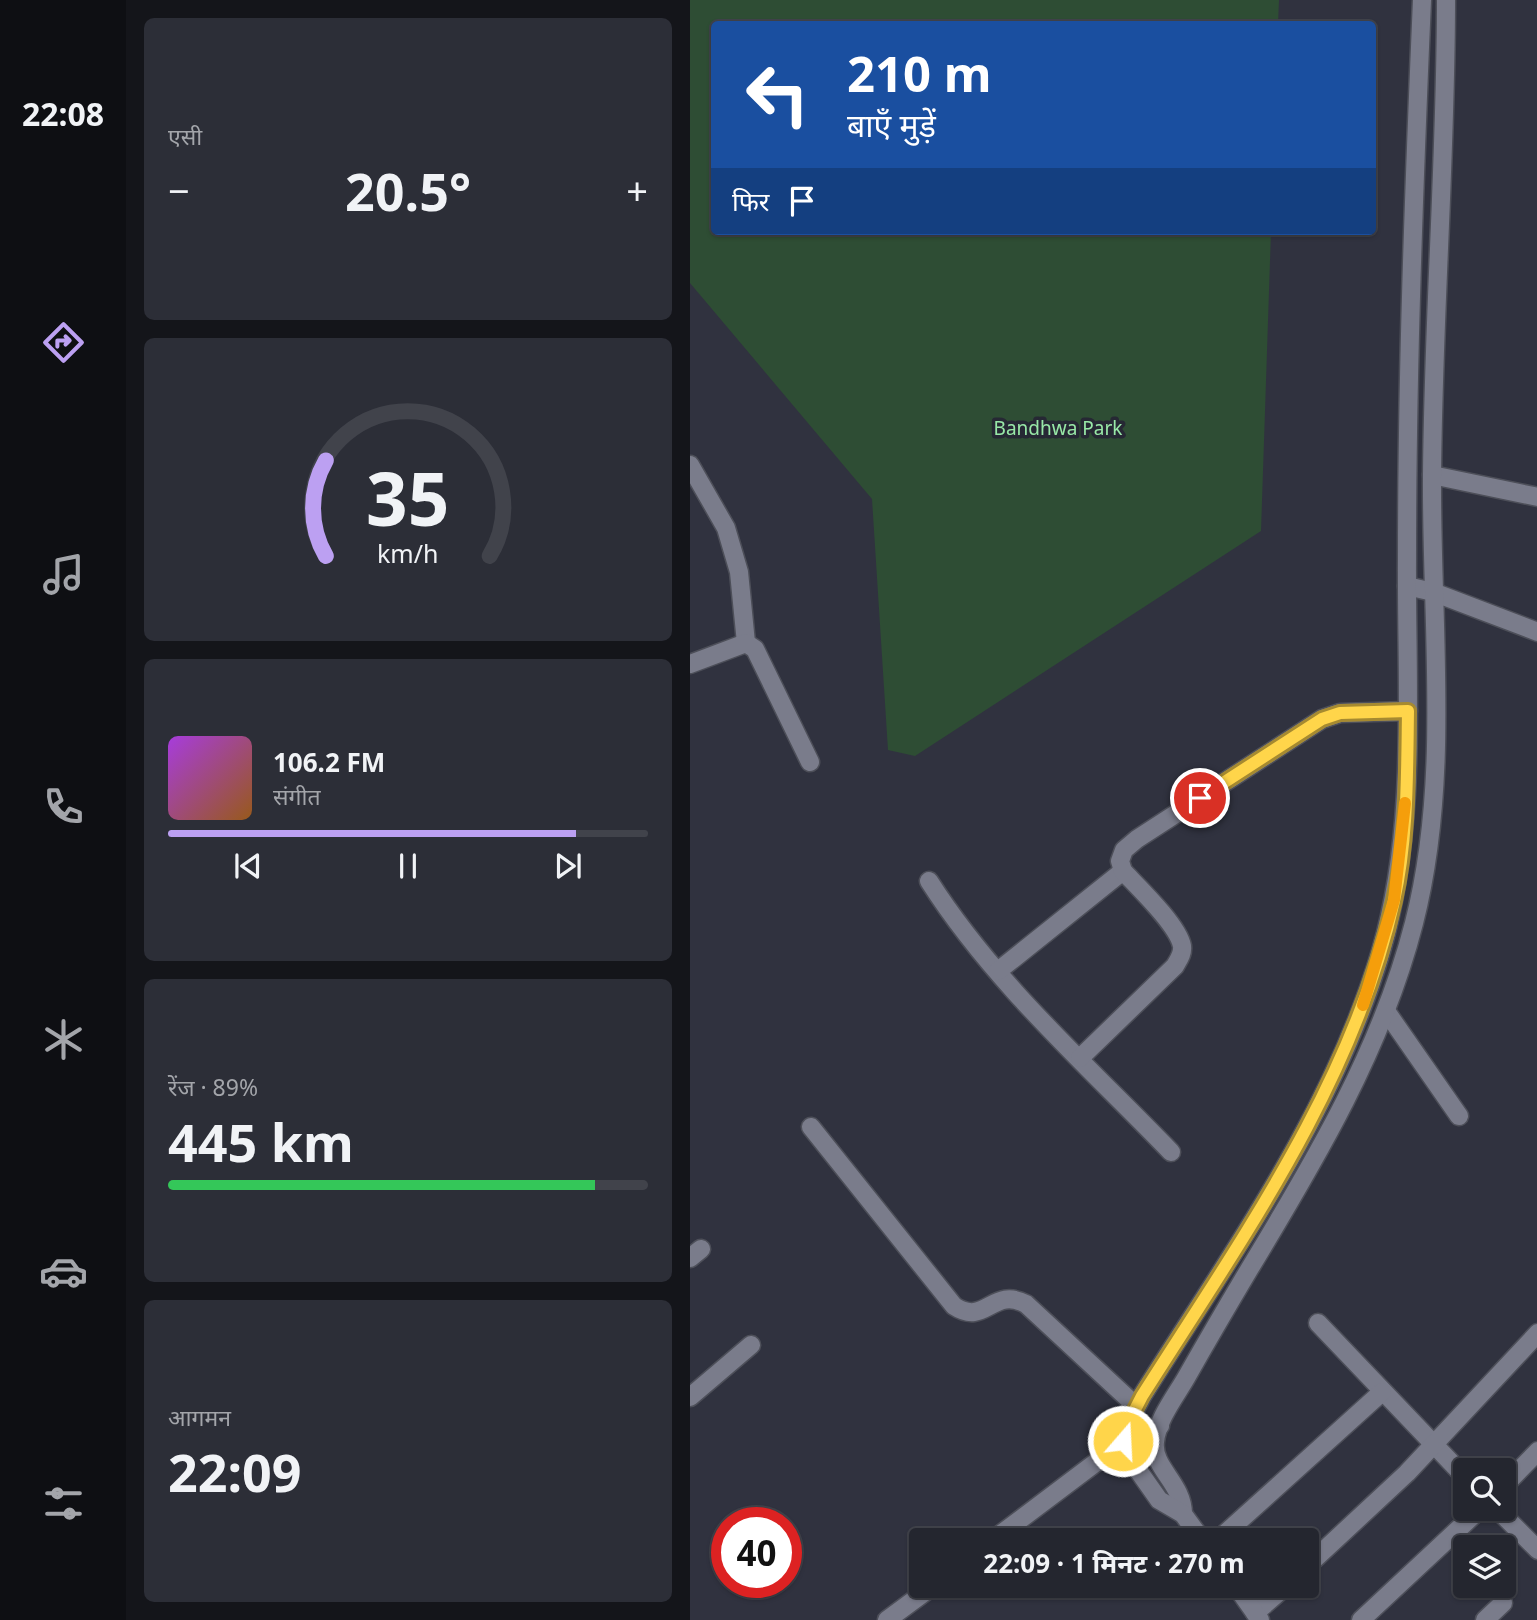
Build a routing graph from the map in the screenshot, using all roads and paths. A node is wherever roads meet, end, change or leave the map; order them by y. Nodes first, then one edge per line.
1 (1422, 0) edge
2 (1446, 0) edge
3 (690, 464) edge
4 (1432, 475) junction
5 (1538, 496) edge
6 (1407, 586) junction
7 (1433, 592) junction
8 (1538, 632) edge
9 (746, 643) junction
10 (690, 664) edge
11 (1408, 711) junction
12 (810, 762) dead end
13 (1123, 871) junction
14 (929, 881) dead end
15 (998, 971) junction
16 (1386, 1011) junction
17 (1080, 1058) junction
18 (1459, 1116) dead end
19 (811, 1127) dead end
20 (1171, 1152) dead end
21 (1318, 1322) dead end
22 (1538, 1333) edge
23 (751, 1345) dead end
24 (1382, 1392) junction
25 (690, 1397) edge
26 (1136, 1406) junction
27 (1160, 1426) junction
28 (1123, 1441) junction
29 (1433, 1444) junction
30 (1538, 1451) edge
31 (1453, 1465) edge
32 (1516, 1474) edge
33 (1183, 1514) junction
34 (1467, 1521) edge
35 (1509, 1521) edge
36 (1009, 1528) edge
37 (1193, 1528) edge
38 (1231, 1528) edge
39 (1538, 1550) edge
40 (1319, 1555) edge
41 (917, 1598) edge
42 (1244, 1598) edge
43 (1275, 1598) edge
44 (1503, 1603) dead end
45 (1257, 1617) edge
46 (887, 1620) edge
47 (1361, 1620) edge
48 (1485, 1620) edge

1 - 6 street
2 - 4 street
3 - 9 street
4 - 5 street
4 - 7 street
6 - 7 street
6 - 11 street
7 - 8 street
7 - 16 street
9 - 10 street
9 - 12 street
11 - 13 street
11 - 26 street
13 - 15 street
13 - 17 street
14 - 15 street
15 - 17 street
16 - 18 street
16 - 27 street
17 - 20 street
19 - 26 street
21 - 24 street
22 - 29 street
23 - 25 street
24 - 29 street
24 - 38 street
26 - 28 street
27 - 28 street
27 - 33 street
28 - 33 street
28 - 36 street
29 - 31 street
29 - 40 street
30 - 32 street
33 - 37 street
34 - 47 street
35 - 39 street
41 - 46 street
42 - 45 street
43 - 45 street
44 - 48 street

